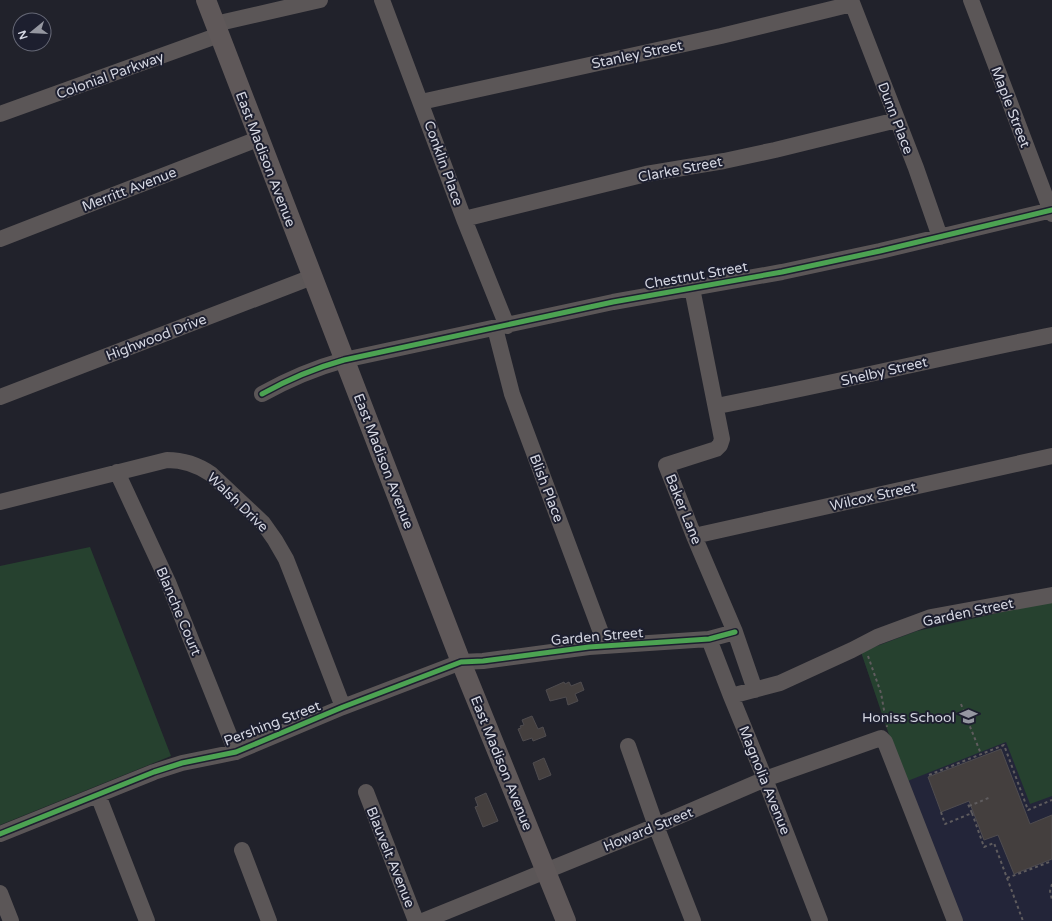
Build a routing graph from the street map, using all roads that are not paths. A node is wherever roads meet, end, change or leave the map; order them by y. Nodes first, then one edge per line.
1 (206, 0) edge
2 (320, 0) edge
3 (382, 0) edge
4 (970, 0) edge
5 (852, 2) edge
6 (282, 4) edge
7 (217, 30) junction
8 (421, 102) junction
9 (0, 114) edge
10 (897, 120) junction
11 (258, 139) junction
12 (1052, 212) edge
13 (464, 219) junction
14 (940, 237) junction
15 (0, 239) edge
16 (312, 277) junction
17 (692, 288) junction
18 (501, 327) junction
19 (1052, 336) edge
20 (344, 360) junction
21 (262, 394) dead end
22 (0, 397) edge
23 (716, 406) junction
24 (1052, 456) edge
25 (117, 472) junction
26 (0, 502) edge
27 (694, 536) junction
28 (1052, 595) edge
29 (735, 632) junction
30 (709, 639) junction
31 (606, 646) junction
32 (461, 662) junction
33 (755, 690) junction
34 (731, 696) junction
35 (343, 707) junction
36 (628, 746) dead end
37 (236, 752) junction
38 (766, 779) junction
39 (366, 792) dead end
40 (98, 795) junction
41 (656, 826) junction
42 (0, 834) edge
43 (242, 850) dead end
44 (546, 870) junction
45 (0, 892) edge
46 (11, 921) edge
47 (147, 921) edge
48 (269, 921) edge
49 (416, 921) edge
50 (423, 921) edge
51 (566, 921) edge
52 (693, 921) edge
53 (820, 921) edge
54 (955, 921) edge

1 - 7 main road, East Madison Avenue
2 - 6 street, Colonial Parkway
3 - 8 street, Conklin Place
4 - 12 street, Maple Street
5 - 8 street, Stanley Street
5 - 10 street, Dunn Place
6 - 7 street, Colonial Parkway
7 - 9 street, Colonial Parkway
7 - 11 main road, East Madison Avenue
8 - 13 street, Conklin Place
10 - 13 street, Clarke Street
10 - 14 street, Dunn Place
11 - 15 street, Merritt Avenue
11 - 16 main road, East Madison Avenue
12 - 14 street, Chestnut Street
13 - 18 street, Conklin Place
14 - 17 street, Chestnut Street
16 - 20 main road, East Madison Avenue
16 - 22 street, Highwood Drive
17 - 18 street, Chestnut Street
17 - 23 street, Baker Lane
18 - 20 street, Chestnut Street
18 - 31 street, Blish Place
19 - 23 street, Shelby Street
20 - 21 street, Chestnut Street
20 - 32 main road, East Madison Avenue
23 - 27 street, Baker Lane
24 - 27 street, Wilcox Street
25 - 26 street, Walsh Drive
25 - 35 street, Walsh Drive
25 - 37 street, Blanche Court
27 - 29 street, Baker Lane
28 - 33 street, Garden Street
29 - 30 street, Garden Street
29 - 33 street, Baker Lane
30 - 31 street, Garden Street
30 - 34 street, Magnolia Avenue
31 - 32 street, Garden Street
32 - 35 street, Pershing Street
32 - 44 main road, East Madison Avenue
33 - 34 street, Garden Street
34 - 38 street, Magnolia Avenue
35 - 37 street, Pershing Street
36 - 41 street
37 - 40 street, Pershing Street
38 - 41 street, Howard Street
38 - 53 street, Magnolia Avenue
38 - 54 street, Howard Street
39 - 49 street, Blauvelt Avenue
40 - 42 street, Pershing Street
40 - 47 street
41 - 44 street, Howard Street
41 - 52 street
43 - 48 street
44 - 50 street, Howard Street
44 - 51 main road, East Madison Avenue
45 - 46 street

